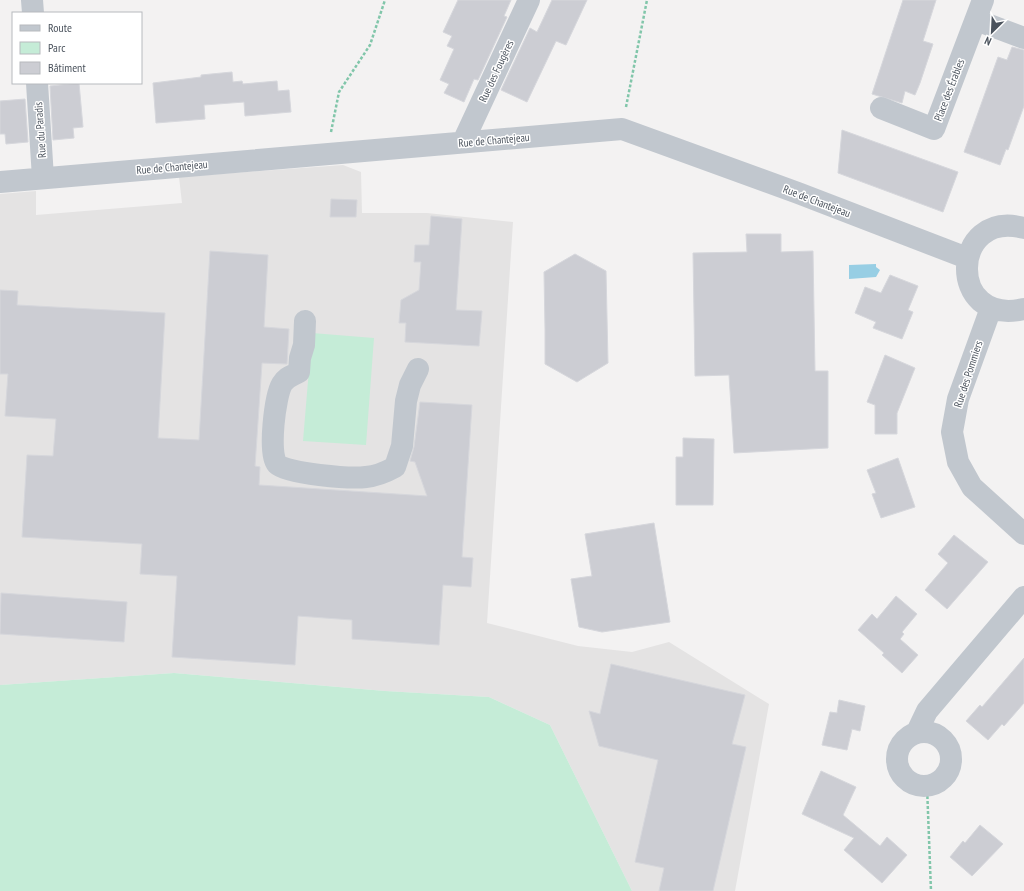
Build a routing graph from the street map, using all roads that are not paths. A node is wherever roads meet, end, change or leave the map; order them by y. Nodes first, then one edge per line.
1 (32, 0) edge
2 (529, 0) edge
3 (979, 10) edge
4 (33, 12) edge
5 (1024, 38) edge
6 (37, 84) edge
7 (881, 108) dead end
8 (463, 142) junction
9 (43, 178) junction
10 (0, 182) edge
11 (1024, 227) edge
12 (967, 258) junction
13 (991, 308) junction
14 (1024, 309) edge
15 (305, 321) dead end
16 (418, 369) dead end
17 (1024, 534) edge
18 (1024, 597) edge
19 (917, 732) junction

1 - 4 street
2 - 8 street, Rue des Fougères
3 - 5 street, Place des Érables
3 - 7 street, Place des Érables
6 - 9 street, Rue du Paradis
8 - 9 street, Rue de Chantejeau
8 - 12 street, Rue de Chantejeau
9 - 10 street, Rue de Chantejeau
11 - 12 street
12 - 13 street
13 - 14 street
13 - 17 street, Rue des Pommiers
15 - 16 street
18 - 19 street
19 - 19 street

